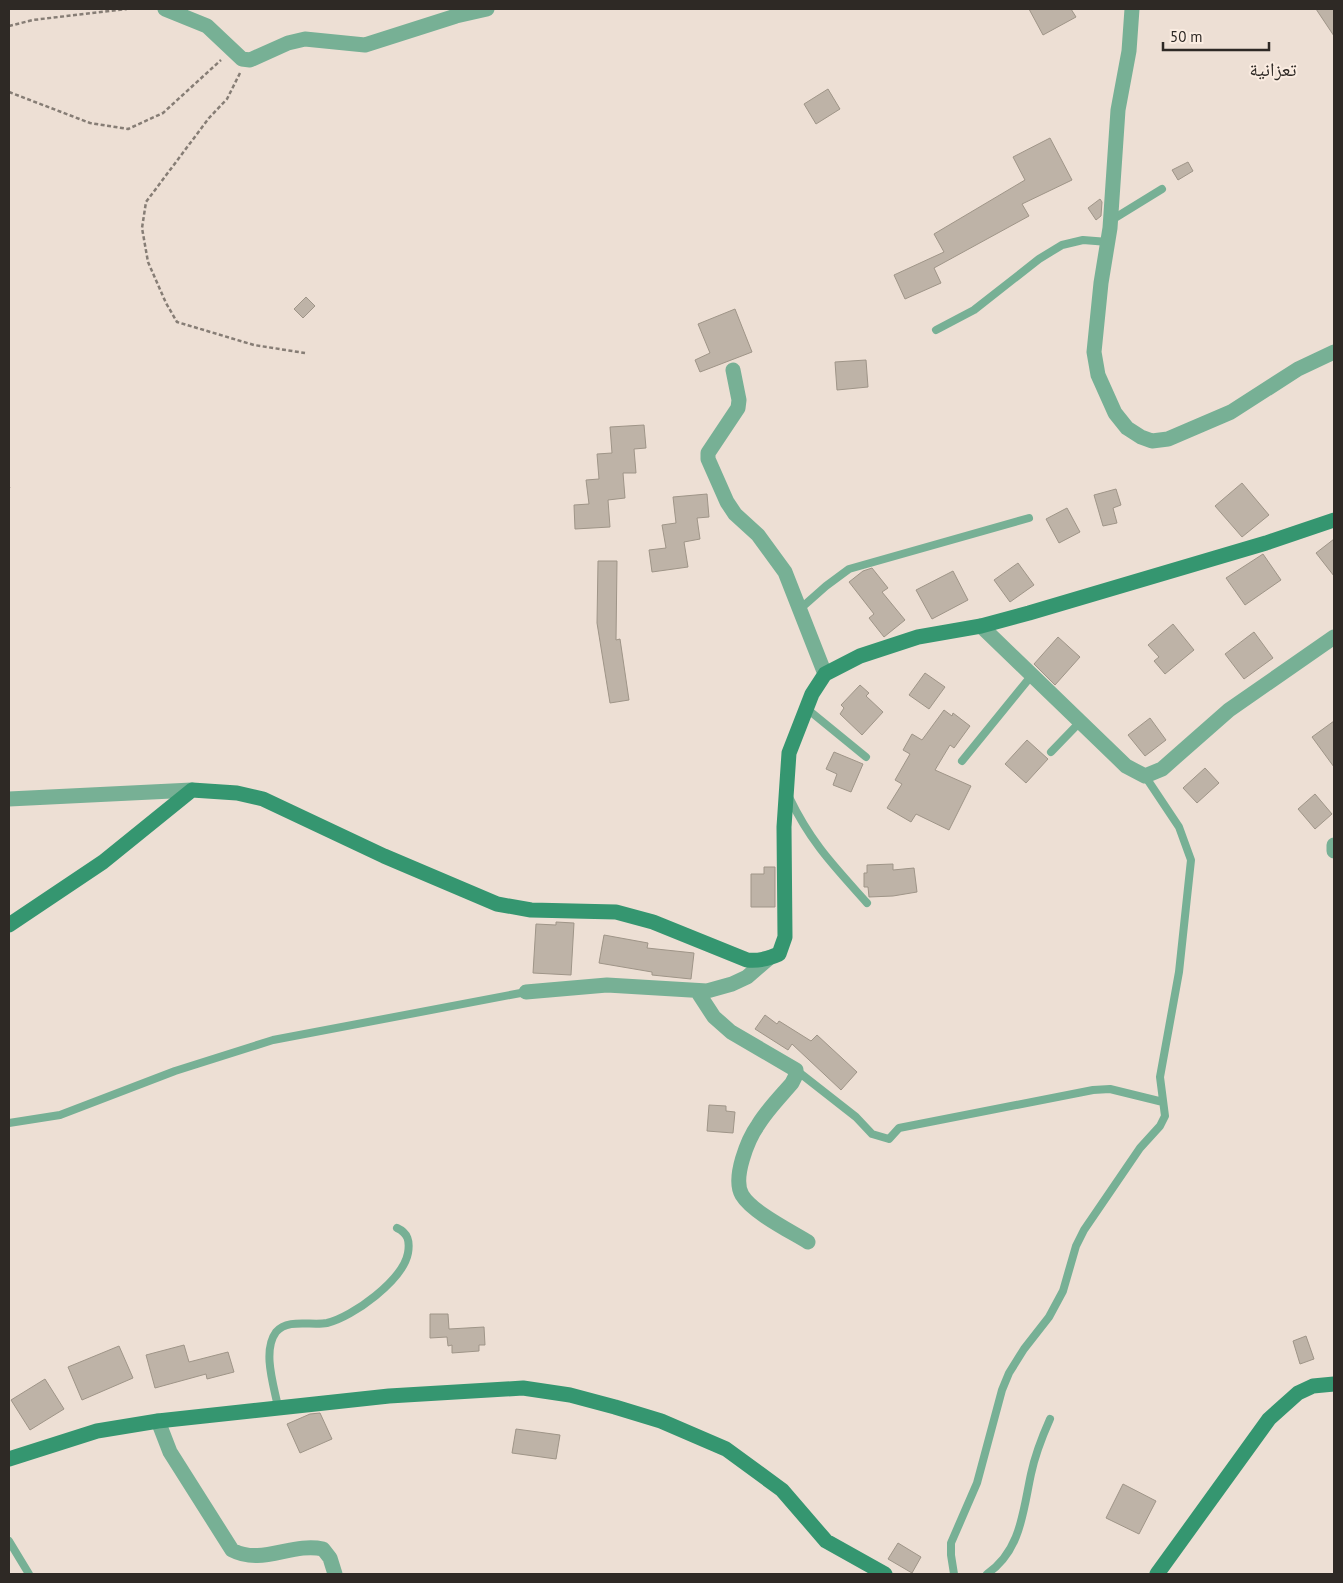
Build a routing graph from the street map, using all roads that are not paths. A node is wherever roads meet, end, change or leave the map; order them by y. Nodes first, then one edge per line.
1 (165, 9) edge
2 (488, 9) edge
3 (1132, 9) edge
4 (1162, 189) dead end
5 (1110, 221) junction
6 (1108, 242) junction
7 (936, 330) dead end
8 (1334, 352) edge
9 (733, 370) dead end
10 (1029, 518) dead end
11 (1334, 520) edge
12 (800, 609) junction
13 (981, 626) junction
14 (1334, 637) edge
15 (825, 674) junction
16 (1032, 675) junction
17 (806, 708) junction
18 (1080, 722) junction
19 (1051, 752) dead end
20 (866, 757) dead end
21 (962, 761) dead end
22 (1145, 776) junction
23 (192, 790) junction
24 (786, 791) junction
25 (9, 799) edge
26 (1334, 845) edge
27 (1334, 851) edge
28 (867, 903) dead end
29 (9, 925) edge
30 (769, 958) junction
31 (697, 991) junction
32 (526, 992) joint
33 (796, 1070) junction
34 (1164, 1102) junction
35 (9, 1123) edge
36 (397, 1228) dead end
37 (808, 1242) dead end
38 (1334, 1384) edge
39 (278, 1406) junction
40 (1050, 1419) dead end
41 (158, 1421) junction
42 (9, 1460) edge
43 (9, 1541) edge
44 (29, 1574) edge
45 (335, 1574) edge
46 (885, 1574) edge
47 (954, 1574) edge
48 (988, 1574) edge
49 (1157, 1574) edge

1 - 2 street
3 - 5 street
4 - 5 lane
5 - 6 street
6 - 7 lane
6 - 8 street
9 - 12 street
10 - 12 lane
11 - 13 street
12 - 15 street
13 - 15 street
13 - 16 street
14 - 22 street
15 - 17 street
16 - 18 street
16 - 21 lane
17 - 20 lane
17 - 24 street
18 - 19 lane
18 - 22 street
22 - 34 lane
23 - 25 street
23 - 29 street
23 - 30 street
24 - 28 lane
24 - 30 street
26 - 27 street
30 - 31 street
31 - 32 street
31 - 33 street
32 - 35 lane
33 - 34 lane
33 - 37 street
34 - 47 lane
36 - 39 lane
38 - 49 street
39 - 41 street
39 - 46 street
40 - 48 lane
41 - 42 street
41 - 45 street
43 - 44 lane

